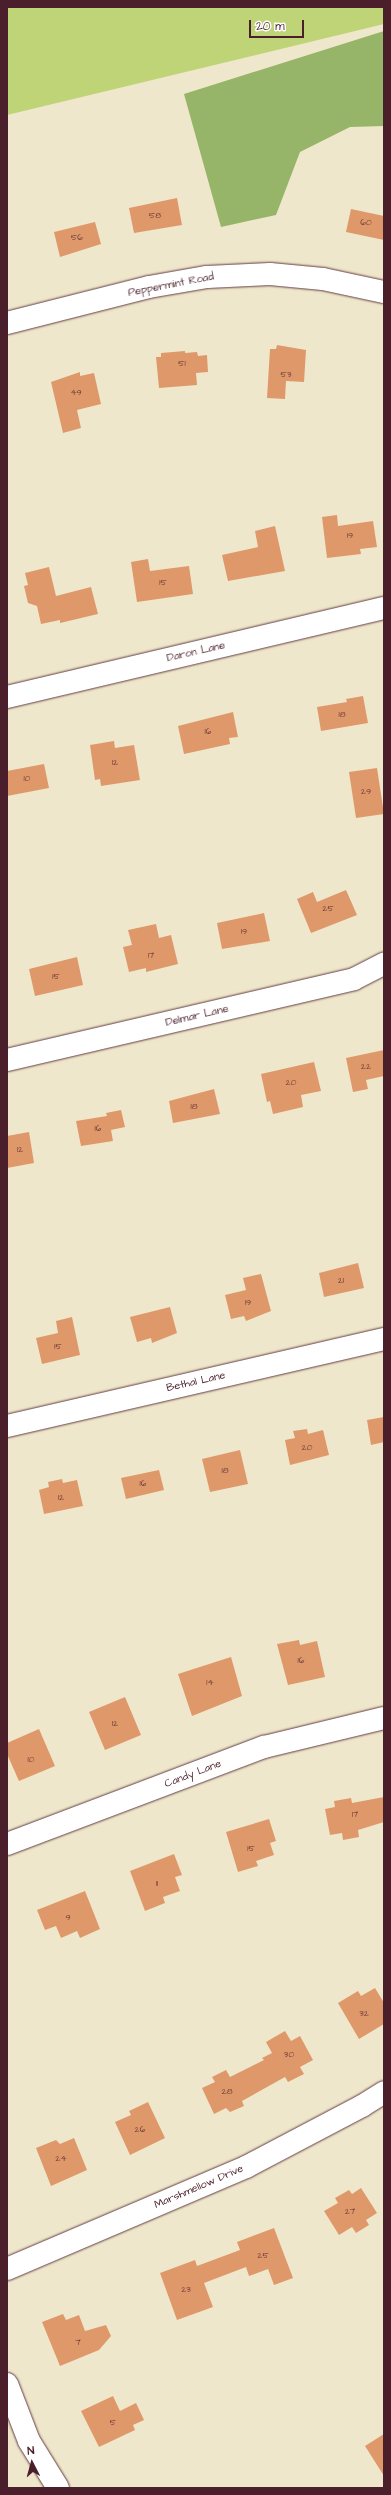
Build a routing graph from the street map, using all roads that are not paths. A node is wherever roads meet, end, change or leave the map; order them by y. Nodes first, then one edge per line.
1 (384, 292) edge
2 (7, 323) edge
3 (384, 608) edge
4 (7, 697) edge
5 (384, 964) edge
6 (7, 1060) edge
7 (384, 1339) edge
8 (7, 1426) edge
9 (384, 1718) edge
10 (7, 1844) edge
11 (384, 2092) edge
12 (7, 2269) edge
13 (7, 2384) edge
14 (58, 2488) edge

1 - 2 street, Peppermint Road
3 - 4 street, Daron Lane
5 - 6 street, Delmar Lane
7 - 8 street, Bethal Lane
9 - 10 street, Candy Lane
11 - 12 street, Marshmellow Drive
13 - 14 street

